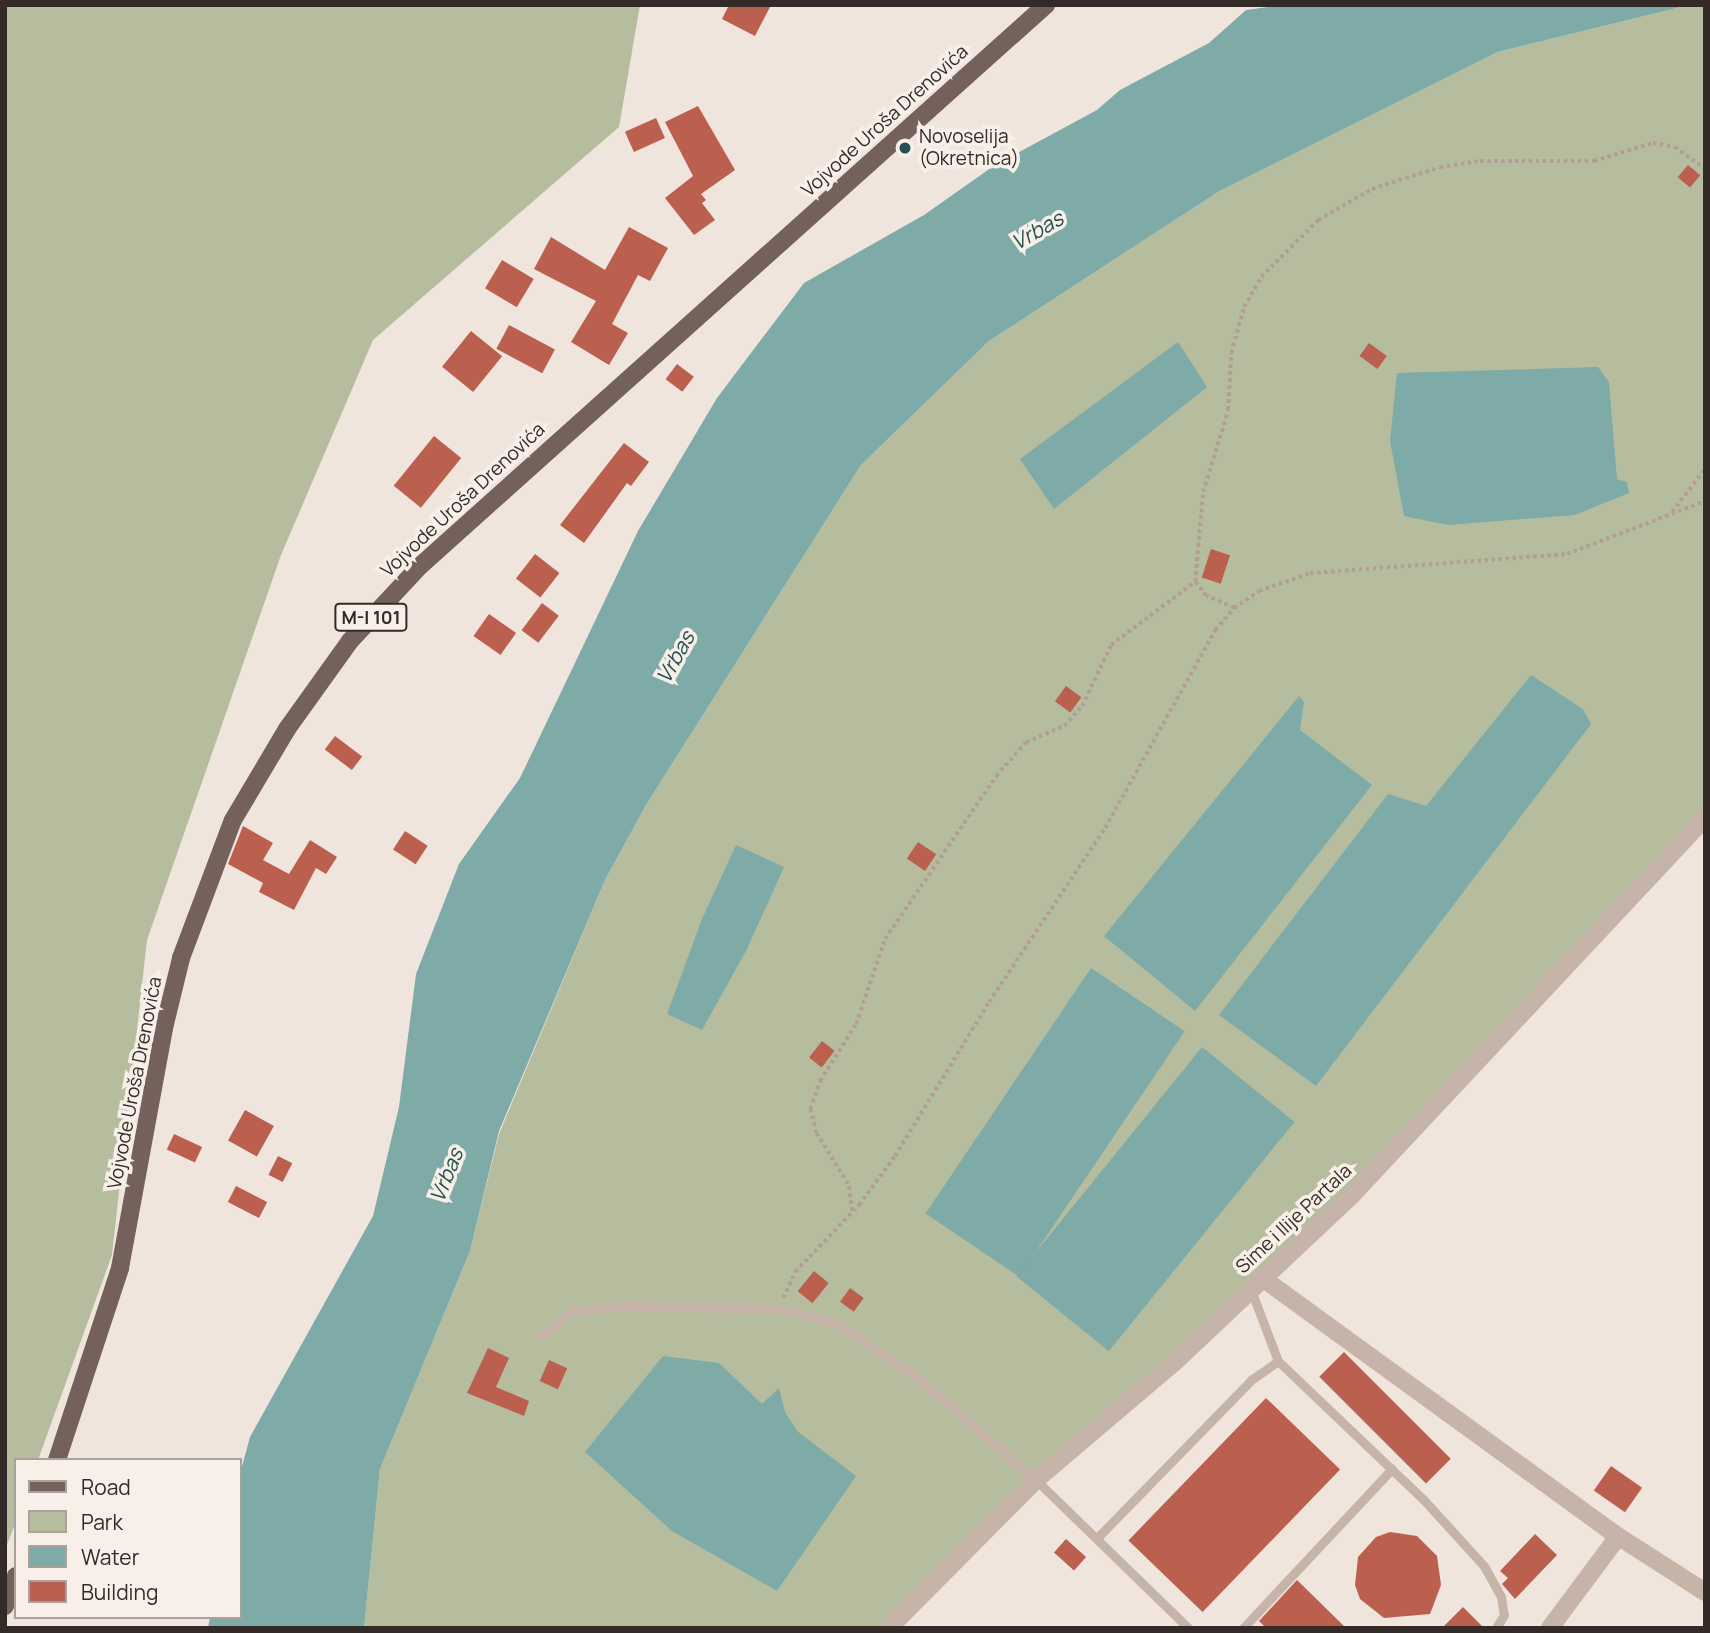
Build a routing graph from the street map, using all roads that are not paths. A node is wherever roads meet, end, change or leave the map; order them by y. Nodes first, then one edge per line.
1 (1046, 5) edge
2 (1704, 822) edge
3 (1256, 1283) junction
4 (541, 1336) dead end
5 (1278, 1361) junction
6 (58, 1458) edge
7 (1392, 1469) junction
8 (1036, 1480) junction
9 (1613, 1533) junction
10 (1097, 1538) junction
11 (14, 1581) edge
12 (1705, 1592) edge
13 (5, 1606) edge
14 (889, 1628) edge
15 (1188, 1628) edge
16 (1242, 1628) edge
17 (1496, 1628) edge
18 (1550, 1628) edge

1 - 6 main road, Vojvode Uroša Drenovića / M-I 101
2 - 3 street, Sime i Ilije Partala
3 - 5 lane
3 - 8 street, Sime i Ilije Partala
3 - 9 street
4 - 8 lane
5 - 7 lane
5 - 10 lane
7 - 16 lane
7 - 17 lane
8 - 10 lane
8 - 14 street, Sime i Ilije Partala
9 - 12 street
9 - 18 street
10 - 15 lane
11 - 13 main road

